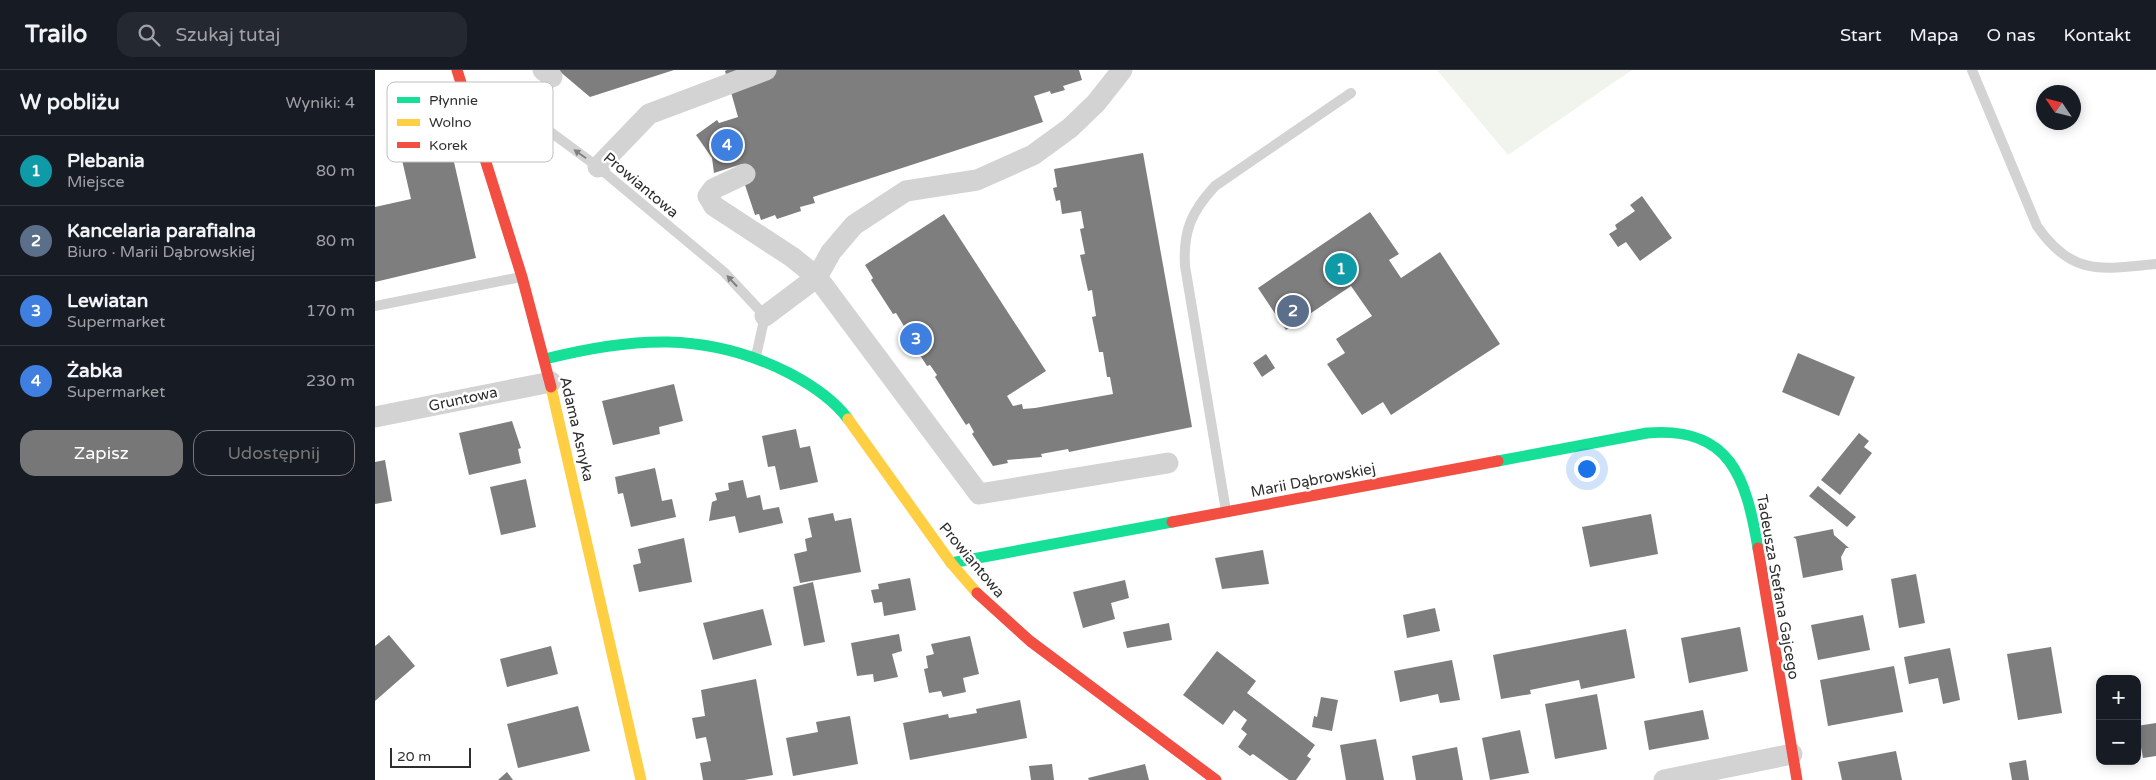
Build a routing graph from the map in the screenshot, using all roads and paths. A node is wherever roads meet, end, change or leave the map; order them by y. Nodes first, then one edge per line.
1 (457, 70) edge
2 (766, 70) edge
3 (1122, 70) edge
4 (1972, 70) edge
5 (461, 82) edge
6 (1351, 93) dead end
7 (553, 134) edge
8 (487, 162) edge
9 (598, 166) junction
10 (745, 174) dead end
11 (2156, 264) edge
12 (522, 277) junction
13 (817, 277) junction
14 (375, 306) edge
15 (765, 316) junction
16 (755, 356) junction
17 (545, 358) junction
18 (551, 382) junction
19 (375, 417) edge
20 (1681, 431) joint
21 (1168, 463) dead end
22 (1226, 512) junction
23 (951, 562) junction
24 (1792, 754) junction
25 (641, 780) edge
26 (1216, 780) edge
27 (1664, 780) edge
28 (1797, 780) edge

1 - 5 street
2 - 9 street
3 - 13 street
4 - 11 lane
6 - 22 lane
9 -> 7 lane, Prowiantowa
8 - 12 street, Adama Asnyka
15 -> 9 lane, Prowiantowa
10 - 13 street
12 - 14 lane
12 - 17 street, Adama Asnyka
13 - 15 street
13 - 21 street
15 - 16 lane
16 - 17 street, Prowiantowa
16 - 23 street, Prowiantowa
17 - 18 street, Adama Asnyka
18 - 19 street, Gruntowa
18 - 25 street, Adama Asnyka
20 - 22 street, Marii Dąbrowskiej
20 - 24 street, Tadeusza Stefana Gajcego
22 - 23 street, Marii Dąbrowskiej
23 - 26 street, Prowiantowa
24 - 27 street
24 - 28 street, Tadeusza Stefana Gajcego

